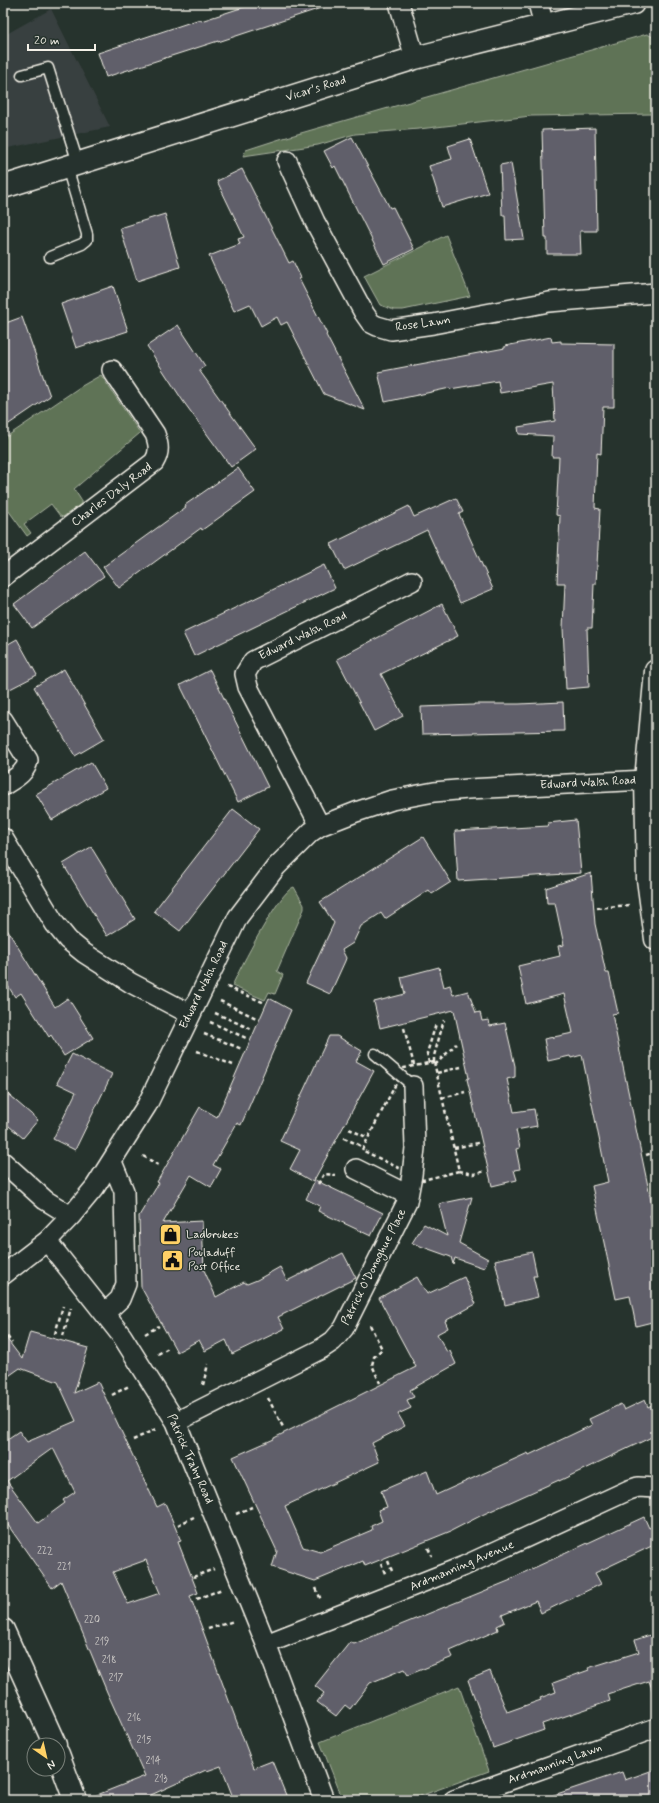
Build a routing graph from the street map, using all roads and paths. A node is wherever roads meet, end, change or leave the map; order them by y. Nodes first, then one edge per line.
1 (399, 3) edge
2 (538, 3) edge
3 (633, 3) edge
4 (544, 25) junction
5 (415, 58) junction
6 (22, 76) dead end
7 (287, 161) dead end
8 (73, 165) junction
9 (3, 187) edge
10 (50, 257) dead end
11 (656, 293) edge
12 (112, 370) dead end
13 (3, 577) edge
14 (412, 581) dead end
15 (656, 671) edge
16 (3, 720) edge
17 (3, 786) edge
18 (649, 788) edge
19 (320, 826) junction
20 (3, 838) edge
21 (629, 906) dead end
22 (597, 908) dead end
23 (656, 939) edge
24 (226, 987) dead end
25 (219, 1001) dead end
26 (265, 1002) dead end
27 (214, 1013) dead end
28 (190, 1014) junction
29 (256, 1018) dead end
30 (444, 1020) dead end
31 (210, 1022) dead end
32 (436, 1024) dead end
33 (404, 1028) dead end
34 (251, 1029) dead end
35 (204, 1034) dead end
36 (246, 1038) dead end
37 (456, 1044) dead end
38 (242, 1049) dead end
39 (197, 1051) dead end
40 (375, 1054) dead end
41 (429, 1063) dead end
42 (233, 1065) dead end
43 (414, 1066) dead end
44 (461, 1067) dead end
45 (437, 1073) dead end
46 (413, 1086) joint
47 (465, 1092) dead end
48 (442, 1098) dead end
49 (349, 1129) dead end
50 (344, 1138) dead end
51 (368, 1138) dead end
52 (478, 1143) dead end
53 (363, 1147) dead end
54 (454, 1148) dead end
55 (656, 1152) edge
56 (646, 1155) dead end
57 (143, 1156) dead end
58 (3, 1162) edge
59 (112, 1162) junction
60 (160, 1166) dead end
61 (356, 1169) dead end
62 (459, 1171) dead end
63 (486, 1171) dead end
64 (338, 1175) dead end
65 (318, 1184) dead end
66 (408, 1195) junction
67 (71, 1216) junction
68 (46, 1241) junction
69 (3, 1275) edge
70 (63, 1306) dead end
71 (71, 1308) dead end
72 (105, 1313) junction
73 (159, 1326) dead end
74 (344, 1328) junction
75 (3, 1331) edge
76 (55, 1334) dead end
77 (63, 1336) dead end
78 (140, 1337) dead end
79 (12, 1343) dead end
80 (170, 1347) dead end
81 (153, 1358) dead end
82 (208, 1364) dead end
83 (380, 1383) dead end
84 (131, 1386) dead end
85 (202, 1389) dead end
86 (112, 1395) dead end
87 (268, 1396) dead end
88 (176, 1422) junction
89 (157, 1428) dead end
90 (284, 1429) dead end
91 (133, 1440) dead end
92 (656, 1488) edge
93 (252, 1507) dead end
94 (196, 1516) dead end
95 (232, 1516) dead end
96 (178, 1525) dead end
97 (216, 1569) dead end
98 (194, 1577) dead end
99 (224, 1588) dead end
100 (197, 1599) dead end
101 (236, 1620) dead end
102 (208, 1629) dead end
103 (3, 1630) edge
104 (266, 1644) junction
105 (656, 1728) edge
106 (50, 1737) edge
107 (66, 1776) edge
108 (75, 1800) edge
109 (324, 1800) edge
110 (454, 1800) edge

1 - 5 street
2 - 4 street
3 - 4 street, Vicar's Road
4 - 5 street, Vicar's Road
5 - 8 street, Vicar's Road
6 - 8 lane
7 - 11 street, Rose Lawn
8 - 9 street, Vicar's Road
8 - 10 lane
12 - 13 street, Charles Daly Road
14 - 19 street, Edward Walsh Road
15 - 18 street
16 - 17 street
18 - 19 street, Edward Walsh Road
18 - 23 street
19 - 28 street, Edward Walsh Road
20 - 28 street
21 - 22 path
24 - 26 path
25 - 29 path
27 - 34 path
28 - 59 street, Edward Walsh Road
30 - 37 path
31 - 36 path
32 - 41 path
33 - 43 path
35 - 38 path
39 - 42 path
40 - 46 lane
44 - 45 path
46 - 66 street, Patrick O'Donoghue Place
47 - 48 path
49 - 51 path
50 - 53 path
52 - 54 path
55 - 56 path
57 - 60 path
58 - 67 street
59 - 67 street, Edward Walsh Road
59 - 72 street
61 - 66 street
62 - 63 path
64 - 65 path
66 - 74 street, Patrick O'Donoghue Place
67 - 68 street, Edward Walsh Road
68 - 69 street, Edward Walsh Road
68 - 72 street, Patrick Trahy Road
70 - 76 path
71 - 77 path
72 - 88 street, Patrick Trahy Road
73 - 78 path
74 - 83 path
74 - 88 street, Patrick O'Donoghue Place
75 - 79 path
80 - 81 path
82 - 85 path
84 - 86 path
87 - 90 path
88 - 104 street, Patrick Trahy Road
89 - 91 path
92 - 104 street, Ardmanning Avenue
93 - 95 path
94 - 96 path
97 - 98 path
99 - 100 path
101 - 102 path
103 - 106 street
104 - 109 street, Patrick Trahy Road
105 - 110 street, Ardmanning Lawn
107 - 108 street

